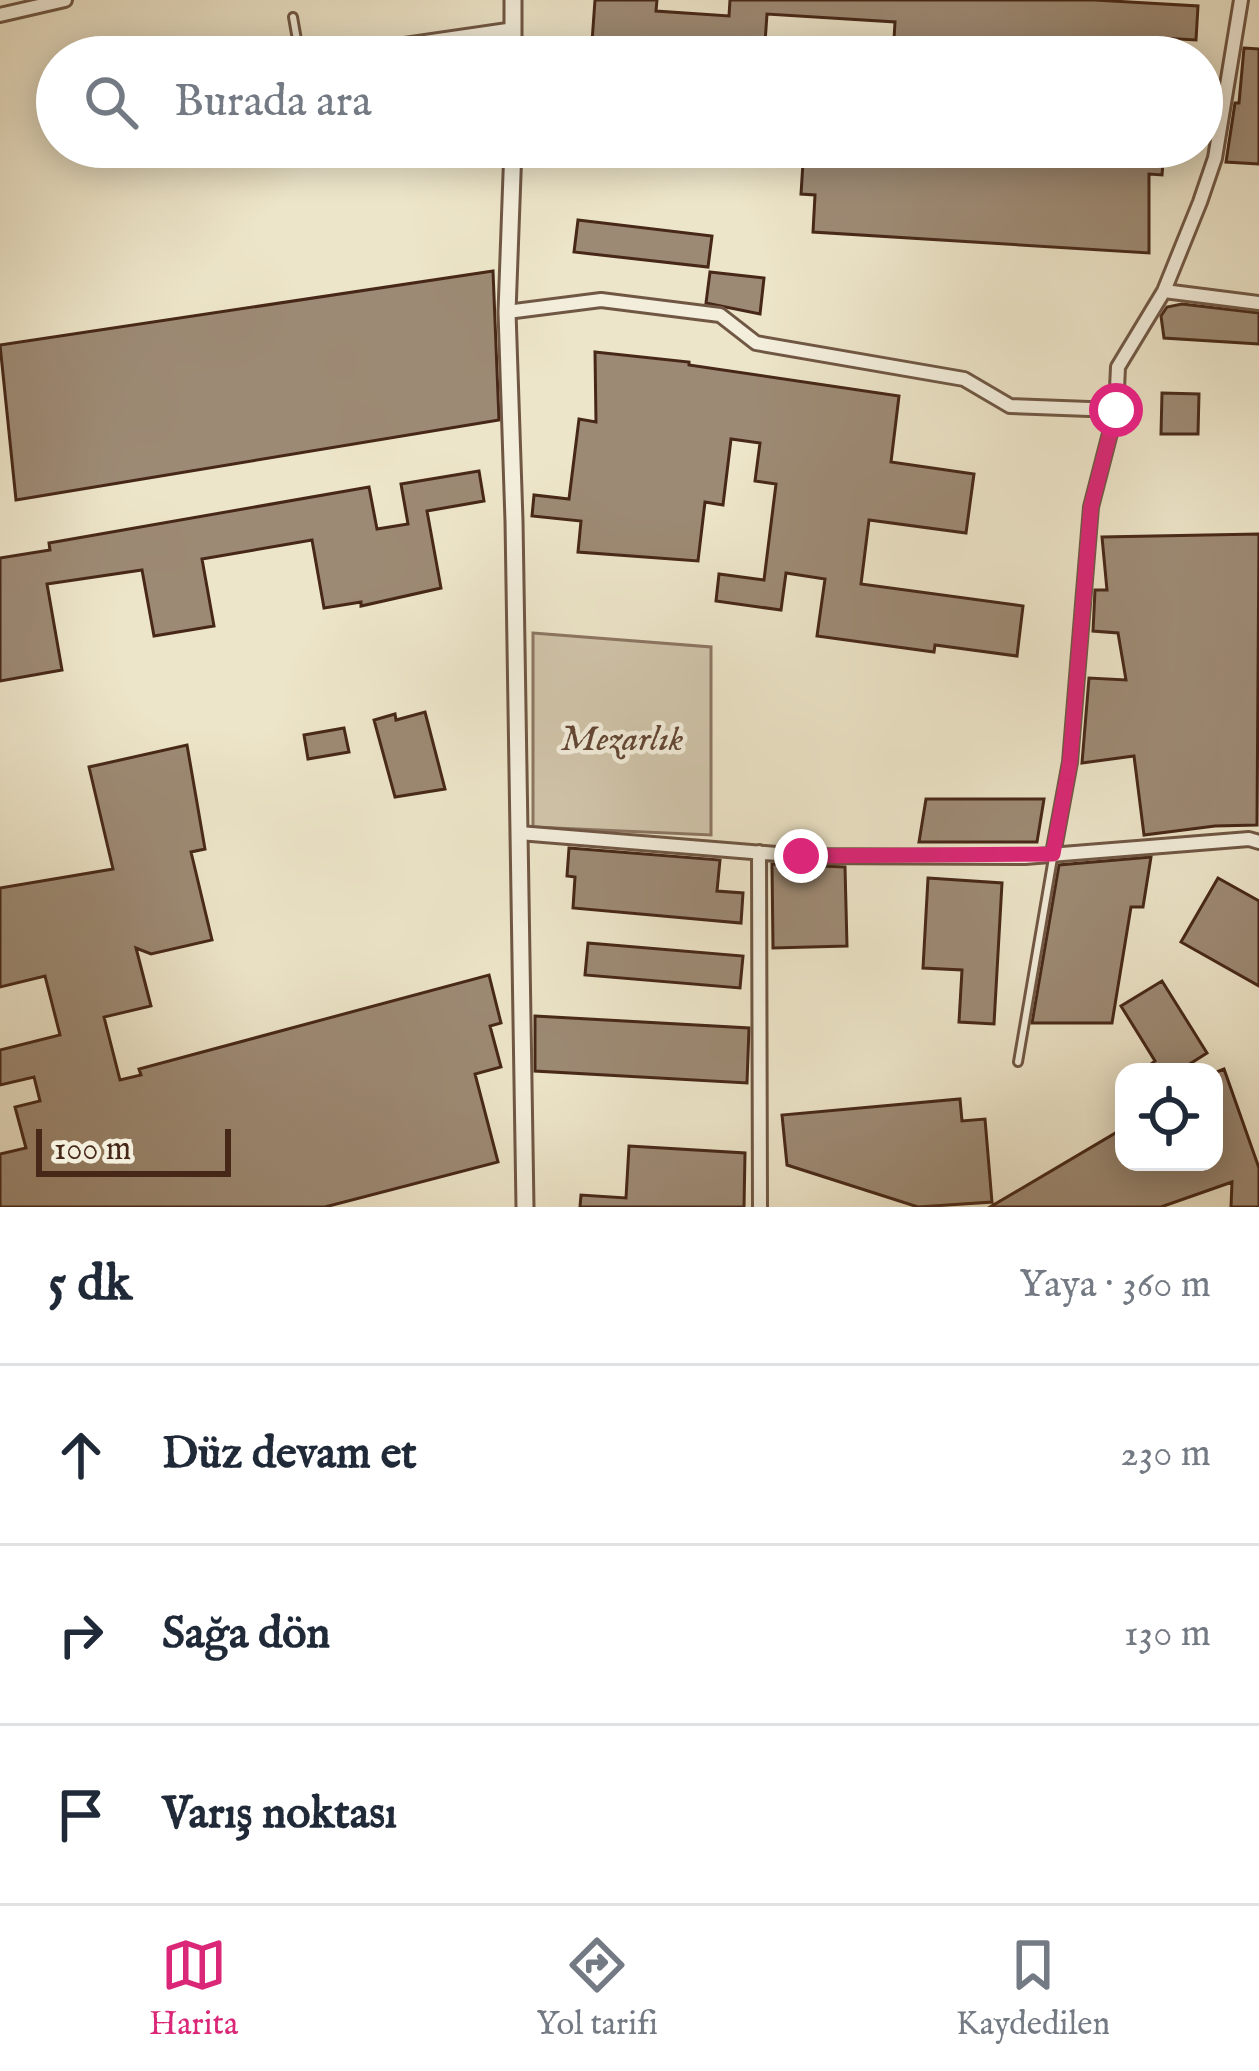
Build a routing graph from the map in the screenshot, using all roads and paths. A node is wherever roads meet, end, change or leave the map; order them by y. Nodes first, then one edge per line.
1 (65, 0) edge
2 (513, 0) edge
3 (1241, 0) edge
4 (0, 15) edge
5 (293, 17) dead end
6 (514, 28) junction
7 (296, 36) edge
8 (461, 36) edge
9 (514, 36) edge
10 (1223, 109) edge
11 (512, 168) edge
12 (1211, 168) edge
13 (1164, 291) junction
14 (1259, 303) edge
15 (507, 312) junction
16 (1116, 410) junction
17 (519, 832) junction
18 (1259, 842) edge
19 (759, 852) junction
20 (1053, 854) junction
21 (1018, 1062) dead end
22 (525, 1207) edge
23 (760, 1207) edge

1 - 4 street
2 - 6 street
3 - 10 street
5 - 7 lane
6 - 8 street
6 - 9 street
11 - 15 street
12 - 13 street
13 - 14 street
13 - 16 street
15 - 16 street
15 - 17 street
16 - 20 street
17 - 19 street
17 - 22 street
18 - 20 street
19 - 20 street
19 - 23 street
20 - 21 lane

